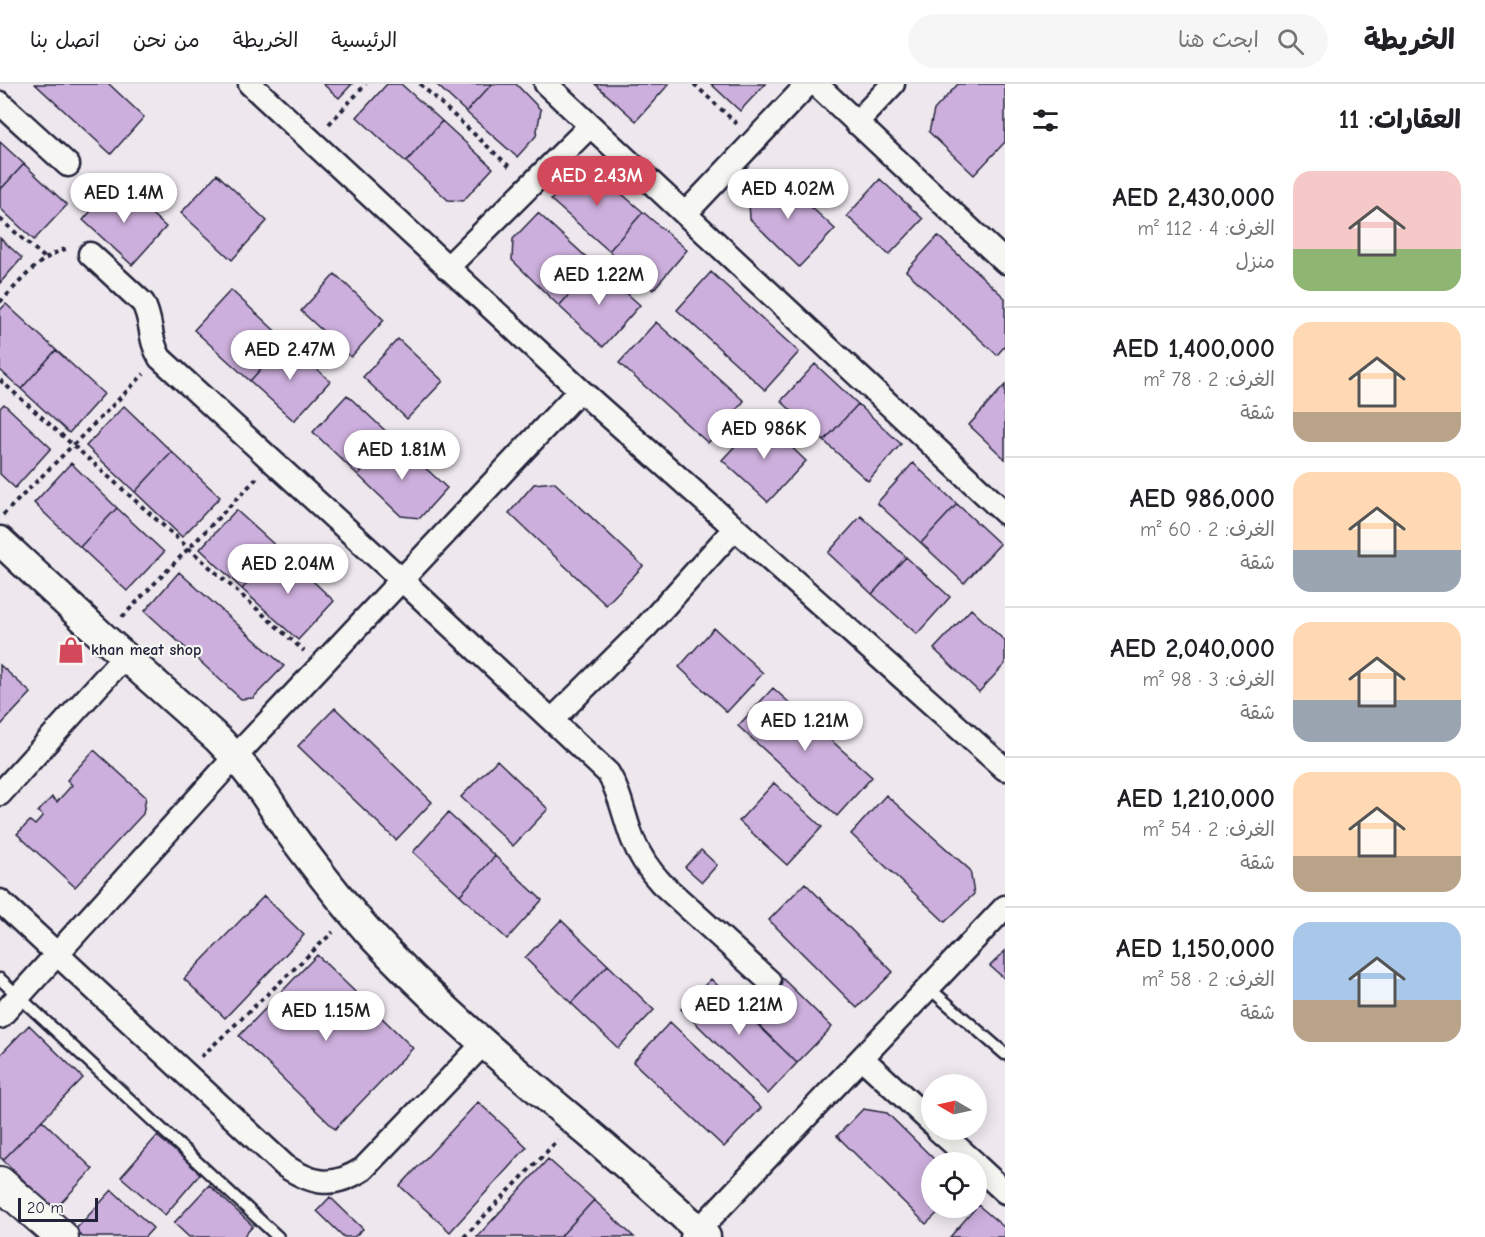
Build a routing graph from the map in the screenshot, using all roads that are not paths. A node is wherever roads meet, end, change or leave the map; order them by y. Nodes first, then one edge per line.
1 (250, 84) edge
2 (808, 84) edge
3 (816, 84) edge
4 (893, 84) edge
5 (555, 87) edge
6 (0, 102) edge
7 (856, 123) junction
8 (590, 126) junction
9 (68, 165) dead end
10 (685, 214) junction
11 (90, 254) road end
12 (1005, 262) edge
13 (447, 268) junction
14 (580, 390) junction
15 (1005, 513) edge
16 (735, 528) junction
17 (0, 541) edge
18 (402, 580) junction
19 (125, 656) junction
20 (552, 720) junction
21 (235, 757) junction
22 (1005, 769) edge
23 (0, 794) edge
24 (0, 901) edge
25 (1005, 908) edge
26 (57, 954) junction
27 (0, 979) edge
28 (769, 981) dead end
29 (929, 988) junction
30 (19, 996) junction
31 (0, 1017) edge
32 (484, 1043) junction
33 (1005, 1054) edge
34 (862, 1058) junction
35 (921, 1113) edge
36 (949, 1140) edge
37 (962, 1152) edge
38 (987, 1175) edge
39 (0, 1183) edge
40 (1005, 1192) edge
41 (699, 1235) edge
42 (62, 1237) edge
43 (278, 1237) edge

1 - 13 street
2 - 10 street
3 - 7 street
4 - 7 street
5 - 8 street
6 - 9 street
7 - 12 street
8 - 10 street
8 - 13 street
10 - 15 street
11 - 18 street
13 - 14 street
14 - 16 street
14 - 18 street
16 - 20 street
16 - 22 street
17 - 19 street
18 - 20 street
18 - 21 street
19 - 21 street
19 - 23 street
20 - 28 street
21 - 26 street
21 - 32 street
24 - 26 street
25 - 29 street
26 - 30 street
26 - 32 street
27 - 30 lane
29 - 33 lane
29 - 34 street
30 - 31 street
30 - 43 lane
32 - 41 street
34 - 35 street
34 - 41 street
36 - 37 street
38 - 40 street
39 - 42 main road

